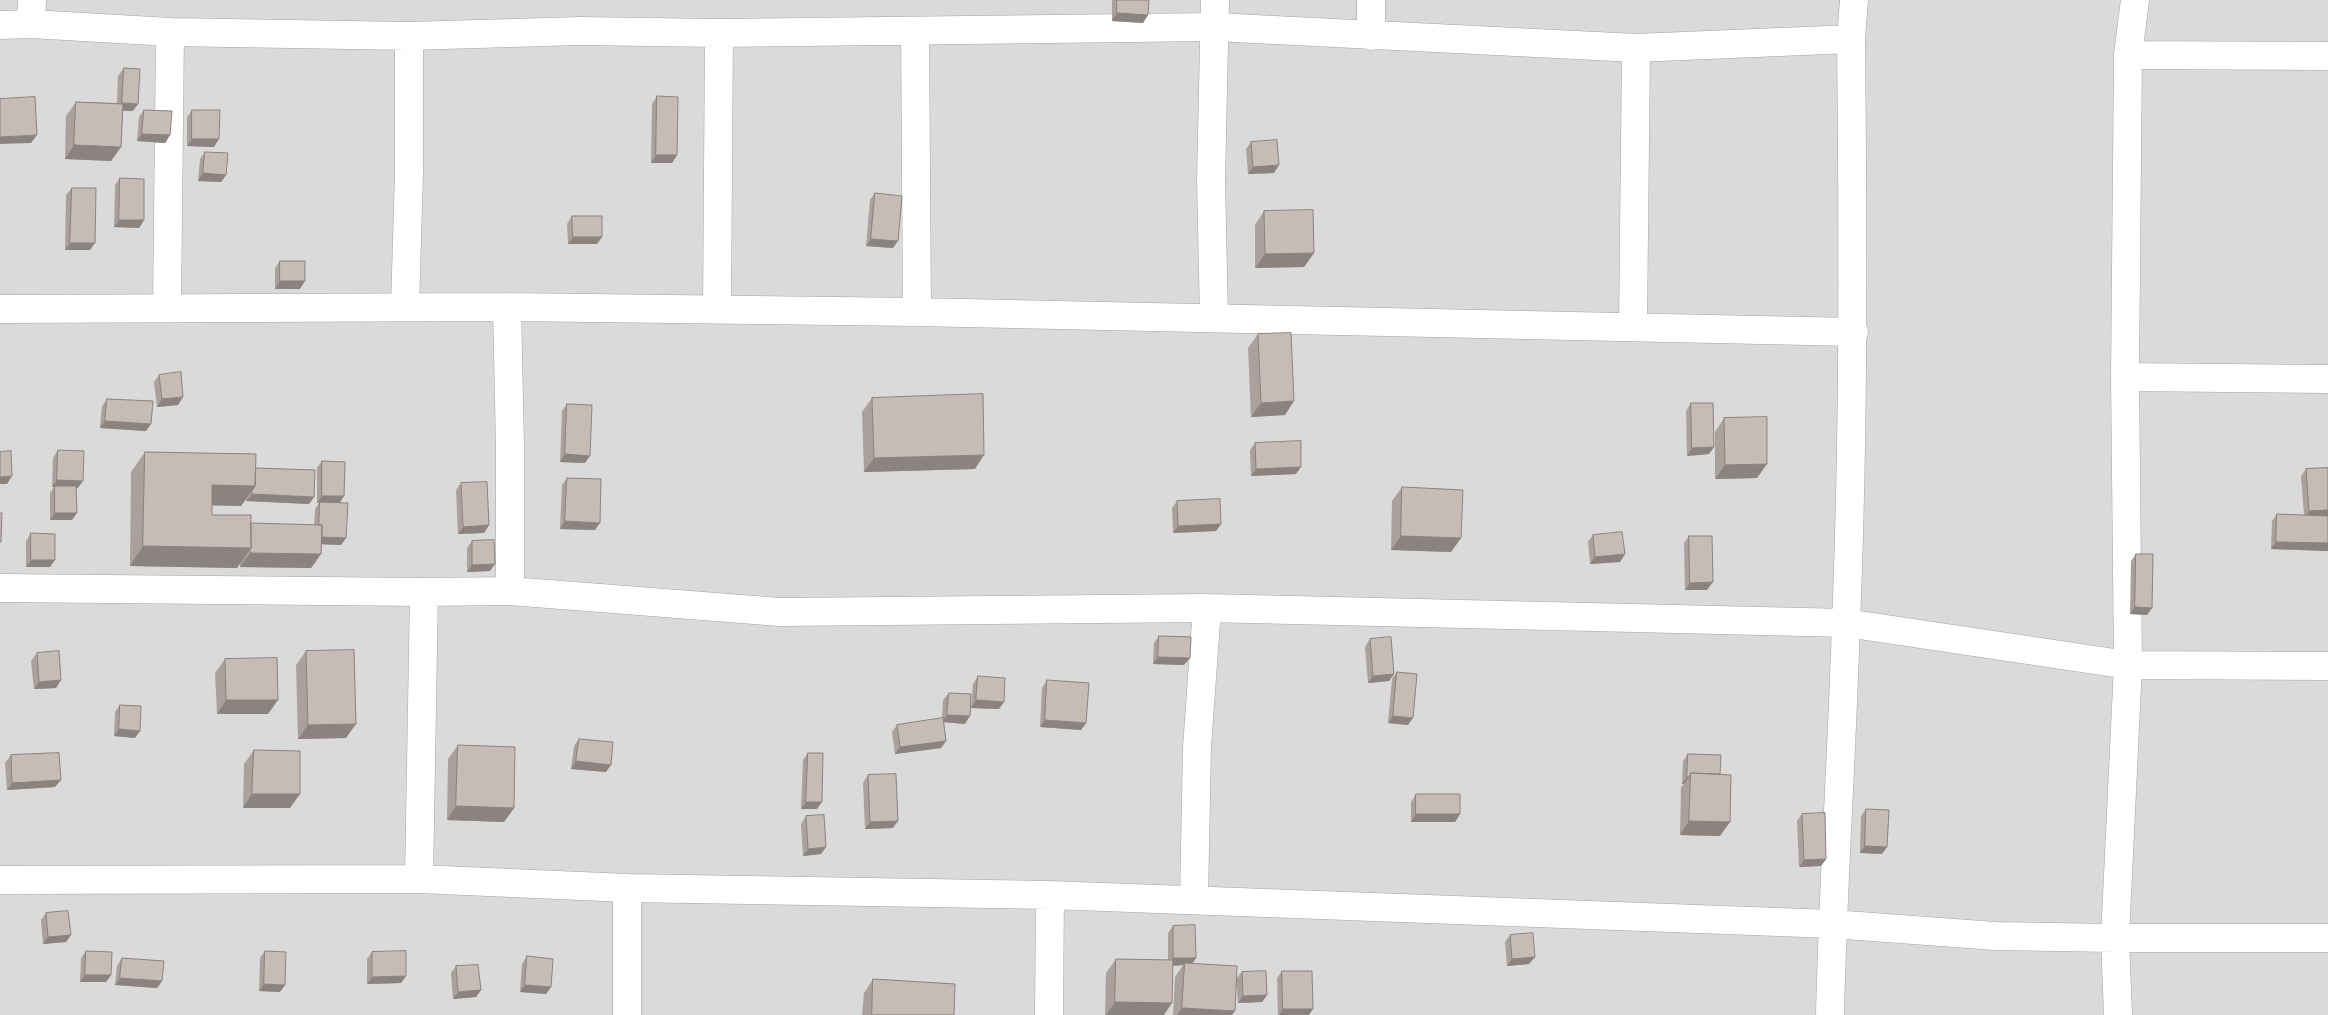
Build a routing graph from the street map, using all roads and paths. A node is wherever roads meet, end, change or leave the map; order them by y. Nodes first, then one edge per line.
1 (1215, 0) edge
2 (1372, 0) edge
3 (1854, 0) edge
4 (2135, 0) edge
5 (32, 12) edge
6 (0, 25) edge
7 (1214, 27) junction
8 (915, 31) junction
9 (170, 32) junction
10 (719, 33) junction
11 (410, 36) junction
12 (1371, 36) junction
13 (1851, 39) junction
14 (1636, 48) junction
15 (2128, 55) junction
16 (2328, 56) edge
17 (405, 307) junction
18 (507, 307) junction
19 (167, 308) junction
20 (0, 310) edge
21 (717, 310) junction
22 (918, 312) junction
23 (1214, 318) junction
24 (1633, 327) junction
25 (1854, 332) junction
26 (2125, 376) junction
27 (2328, 379) edge
28 (0, 588) edge
29 (510, 591) junction
30 (424, 592) junction
31 (1207, 608) junction
32 (1846, 622) junction
33 (2128, 665) junction
34 (2328, 666) edge
35 (419, 879) junction
36 (0, 880) edge
37 (627, 888) junction
38 (1050, 895) junction
39 (1194, 899) junction
40 (1832, 924) junction
41 (2115, 938) junction
42 (2328, 938) edge
43 (627, 1015) edge
44 (1050, 1015) edge
45 (1830, 1015) edge
46 (2118, 1015) edge

1 - 7 street
2 - 12 street
3 - 13 street
4 - 15 street
5 - 6 street
5 - 9 street
7 - 8 street
7 - 12 street
7 - 23 street
8 - 10 street
8 - 22 street
9 - 11 street
9 - 19 street
10 - 11 street
10 - 21 street
11 - 17 street
12 - 14 street
13 - 14 street
13 - 25 street
14 - 24 street
15 - 16 street
15 - 26 street
17 - 18 street
17 - 19 street
18 - 21 street
18 - 29 street
19 - 20 street
21 - 22 street
22 - 23 street
23 - 24 street
24 - 25 street
25 - 32 street
26 - 27 street
26 - 33 street
28 - 30 street
29 - 30 street
29 - 31 street
30 - 35 street
31 - 32 street
31 - 39 street
32 - 33 street
32 - 40 street
33 - 34 street
33 - 41 street
35 - 36 street
35 - 37 street
37 - 38 street
37 - 43 street
38 - 39 street
38 - 44 street
39 - 40 street
40 - 41 street
40 - 45 street
41 - 42 street
41 - 46 street

